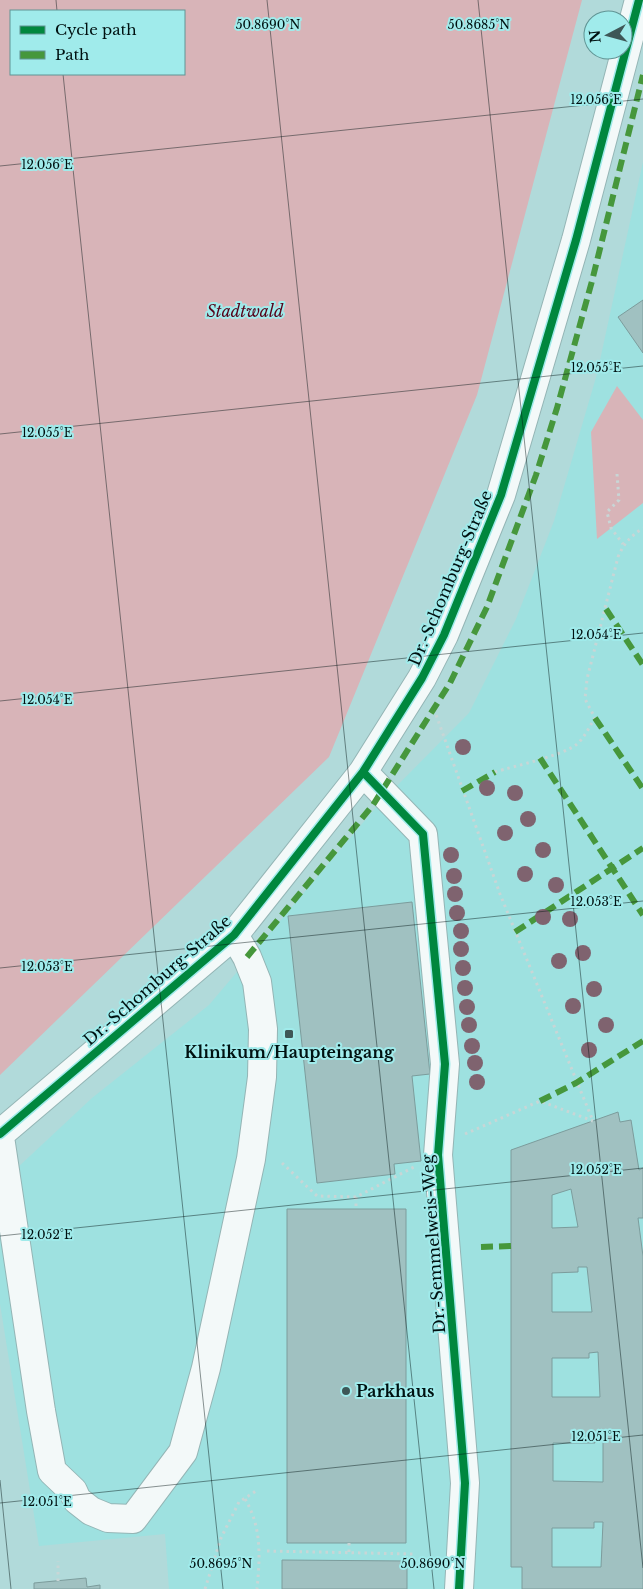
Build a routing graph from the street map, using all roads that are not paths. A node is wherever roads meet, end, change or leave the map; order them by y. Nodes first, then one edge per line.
1 (638, 0) edge
2 (363, 772) junction
3 (234, 935) junction
4 (0, 1136) edge
5 (460, 1589) edge

1 - 2 street, Dr.-Schomburg-Straße
2 - 3 street, Dr.-Schomburg-Straße
2 - 5 street, Dr.-Semmelweis-Weg
3 - 4 street, Dr.-Schomburg-Straße
3 - 4 street

